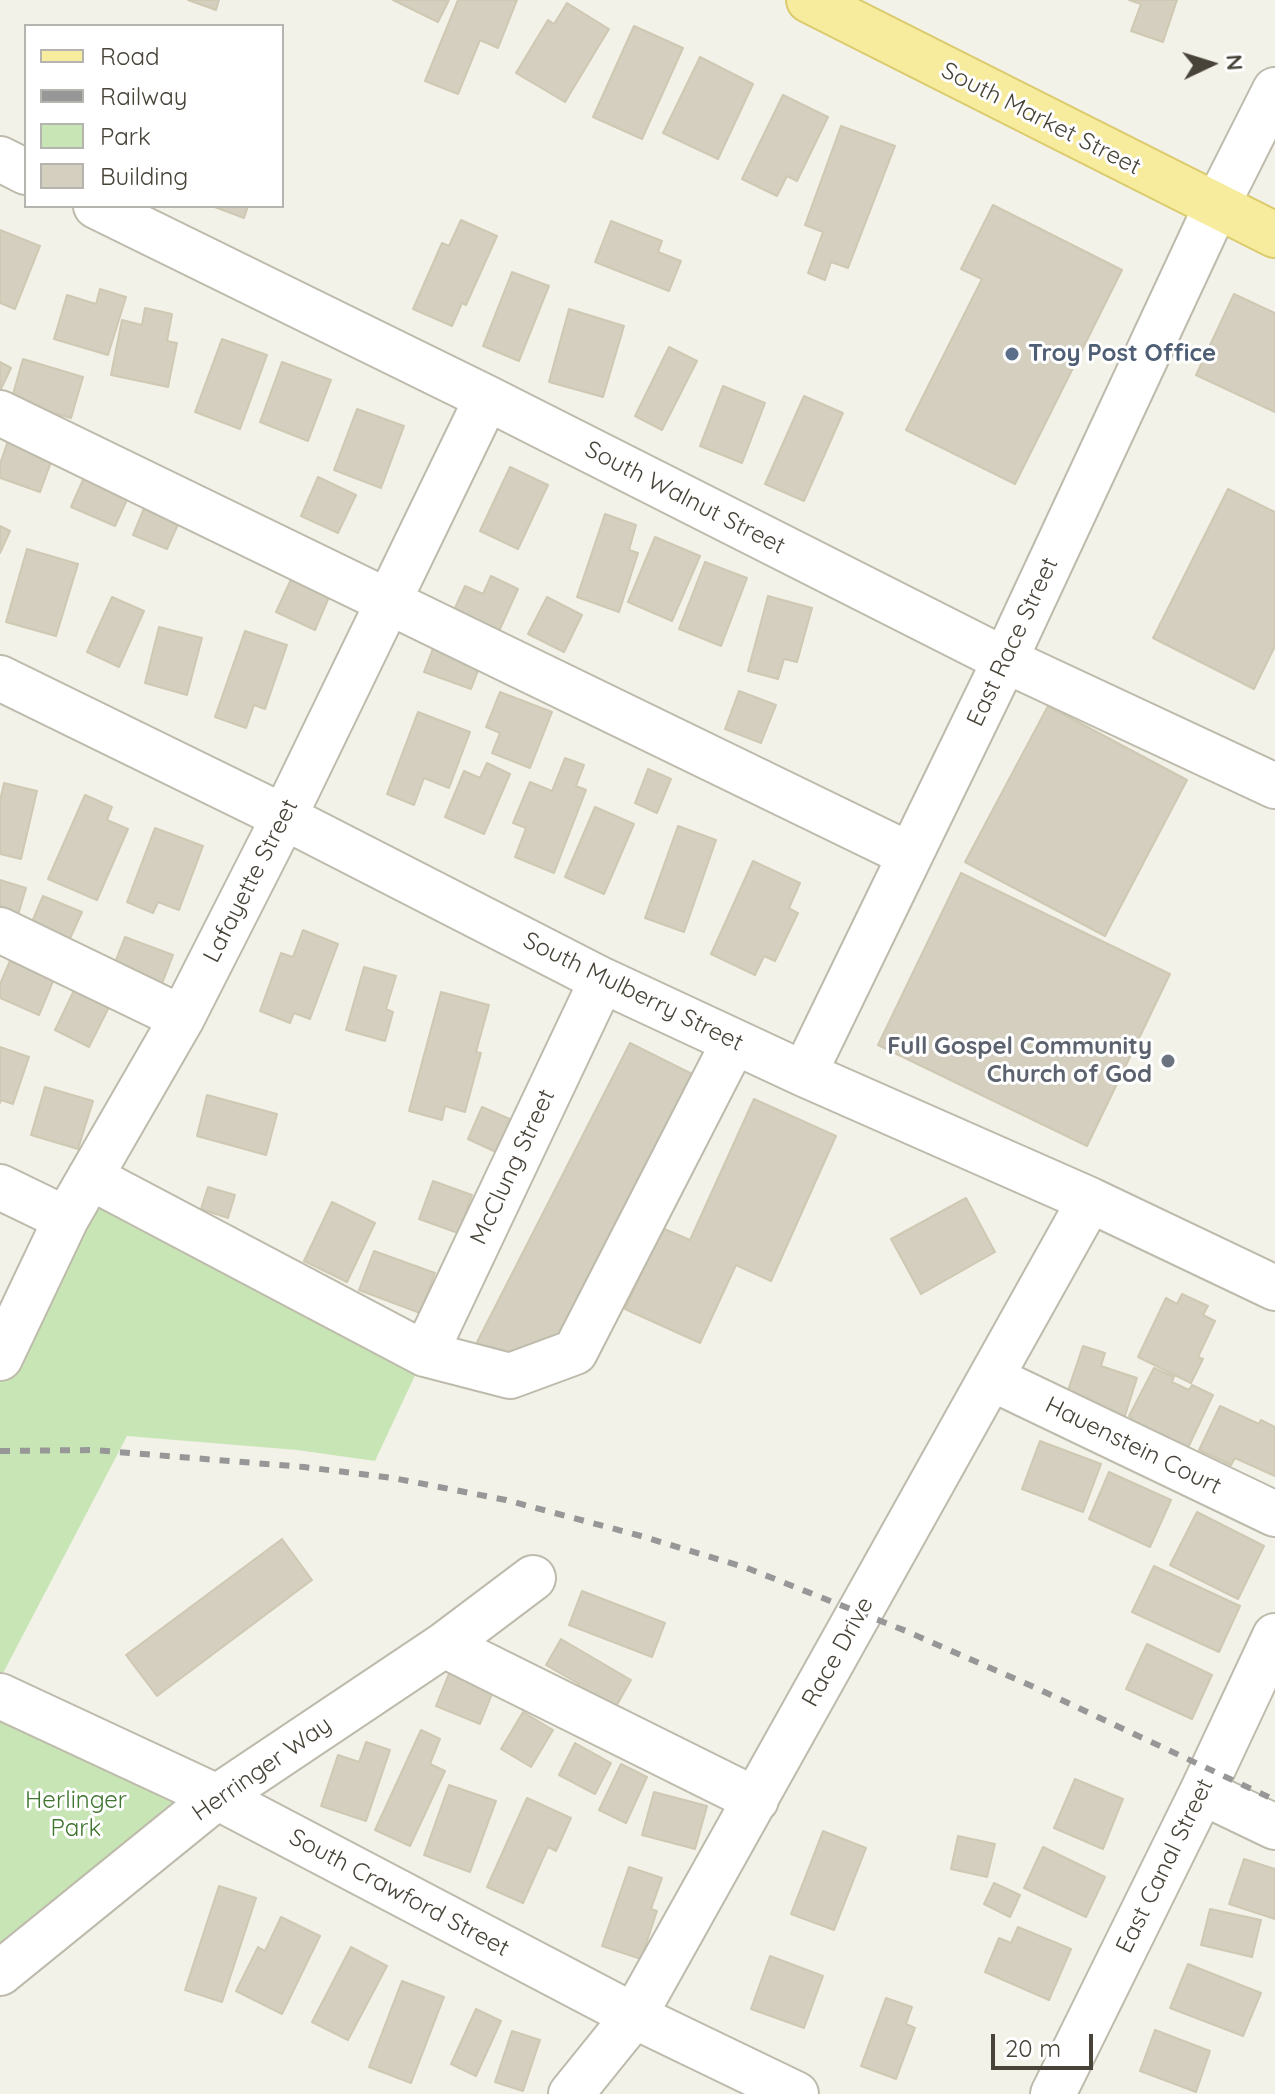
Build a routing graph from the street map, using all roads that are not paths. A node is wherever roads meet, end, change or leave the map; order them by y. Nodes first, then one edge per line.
1 (809, 0) edge
2 (1275, 90) edge
3 (0, 159) edge
4 (24, 171) edge
5 (1216, 207) junction
6 (100, 208) edge
7 (1275, 235) edge
8 (487, 398) junction
9 (0, 413) edge
10 (387, 603) junction
11 (1005, 660) junction
12 (0, 678) edge
13 (1275, 786) edge
14 (284, 817) junction
15 (910, 855) junction
16 (0, 930) edge
17 (602, 980) junction
18 (182, 1018) junction
19 (734, 1042) junction
20 (804, 1074) junction
21 (90, 1177) junction
22 (0, 1187) edge
23 (1090, 1200) junction
24 (66, 1219) junction
25 (1275, 1288) edge
26 (425, 1354) junction
27 (0, 1358) edge
28 (991, 1378) junction
29 (1275, 1514) edge
30 (533, 1578) dead end
31 (1275, 1636) edge
32 (444, 1645) junction
33 (0, 1696) edge
34 (1202, 1792) junction
35 (217, 1797) junction
36 (756, 1800) junction
37 (1275, 1827) edge
38 (0, 1973) edge
39 (634, 2016) junction
40 (571, 2094) edge
41 (796, 2094) edge
42 (1053, 2094) edge

1 - 5 main road, South Market Street
2 - 5 street, East Race Street
3 - 4 street
5 - 7 main road, South Market Street
5 - 11 street, East Race Street
6 - 8 street, South Walnut Street
8 - 10 street, Lafayette Street
8 - 11 street, South Walnut Street
9 - 10 street
10 - 14 street, Lafayette Street
10 - 15 street
11 - 13 street, South Walnut Street
11 - 15 street, East Race Street
12 - 14 street, South Mulberry Street
14 - 17 street, South Mulberry Street
14 - 18 street, Lafayette Street
15 - 20 street, East Race Street
16 - 18 street
17 - 19 street, South Mulberry Street
17 - 26 street, McClung Street
18 - 21 street, Lafayette Street
19 - 20 street, South Mulberry Street
19 - 26 street
20 - 23 street, South Mulberry Street
21 - 24 street, Lafayette Street
21 - 26 street
22 - 24 street
23 - 25 street, South Mulberry Street
23 - 28 street, Race Drive
24 - 27 street, Lafayette Street
28 - 29 street, Hauenstein Court
28 - 36 street, Race Drive
30 - 32 street, Herringer Way
31 - 34 street, East Canal Street
32 - 35 street, Herringer Way
32 - 36 street
33 - 35 street, South Crawford Street
34 - 37 street
34 - 42 street, East Canal Street
35 - 38 street, Herringer Way
35 - 39 street, South Crawford Street
36 - 39 street, Race Drive
39 - 40 street, Race Drive
39 - 41 street, South Crawford Street

